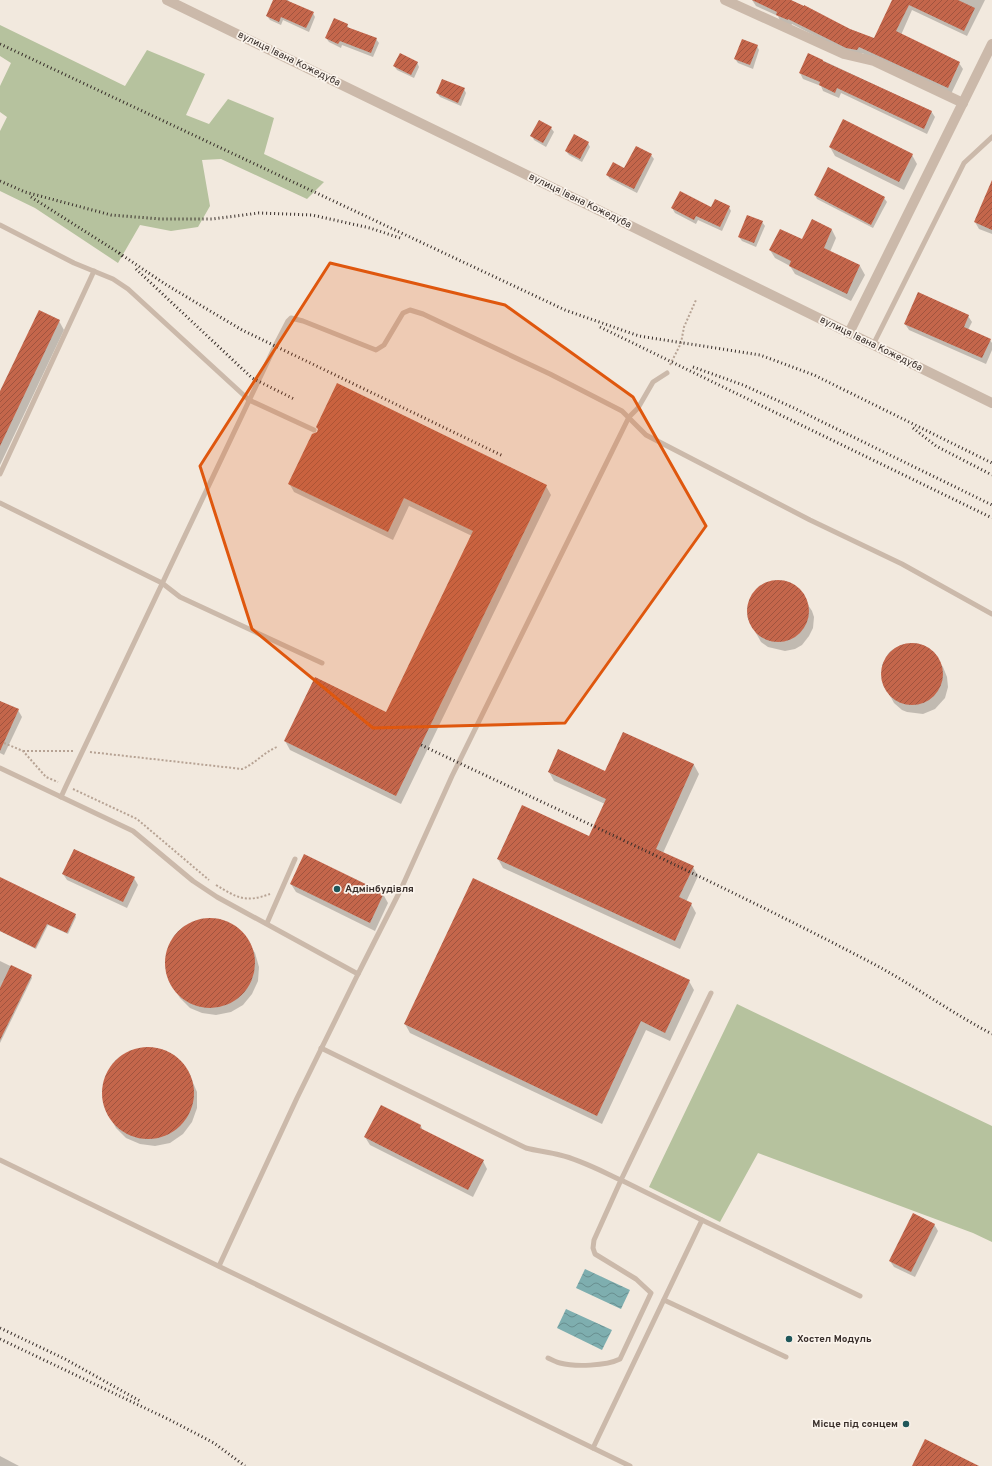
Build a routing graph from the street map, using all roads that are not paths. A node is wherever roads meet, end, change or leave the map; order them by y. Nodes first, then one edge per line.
1 (167, 0) edge
2 (726, 0) edge
3 (992, 44) edge
4 (963, 103) junction
5 (992, 137) edge
6 (0, 225) edge
7 (94, 271) junction
8 (848, 333) junction
9 (873, 345) junction
10 (667, 373) road end
11 (249, 400) junction
12 (992, 403) edge
13 (629, 417) junction
14 (314, 430) dead end
15 (0, 474) edge
16 (0, 503) edge
17 (162, 583) junction
18 (992, 614) edge
19 (322, 663) dead end
20 (0, 768) edge
21 (61, 798) junction
22 (295, 859) dead end
23 (267, 923) junction
24 (358, 974) junction
25 (711, 993) dead end
26 (321, 1048) junction
27 (0, 1160) edge
28 (621, 1180) junction
29 (702, 1220) junction
30 (219, 1266) junction
31 (860, 1296) dead end
32 (664, 1300) junction
33 (786, 1357) dead end
34 (548, 1358) dead end
35 (593, 1448) junction
36 (630, 1466) edge

1 - 8 street, вулиця Івана Кожедуба
2 - 4 street
3 - 4 street
4 - 8 street
5 - 9 lane
6 - 7 lane
7 - 11 lane
7 - 15 lane
8 - 9 street, вулиця Івана Кожедуба
9 - 12 street, вулиця Івана Кожедуба
10 - 13 lane
11 - 13 lane
11 - 14 lane
11 - 17 lane
13 - 18 lane
13 - 24 lane
16 - 17 lane
17 - 19 lane
17 - 21 lane
20 - 21 lane
21 - 23 lane
22 - 23 lane
23 - 24 lane
24 - 26 lane
25 - 28 lane
26 - 28 lane
26 - 30 lane
27 - 30 lane
28 - 29 lane
28 - 34 lane
29 - 31 lane
29 - 32 lane
30 - 35 lane
32 - 33 lane
32 - 35 lane
35 - 36 lane

